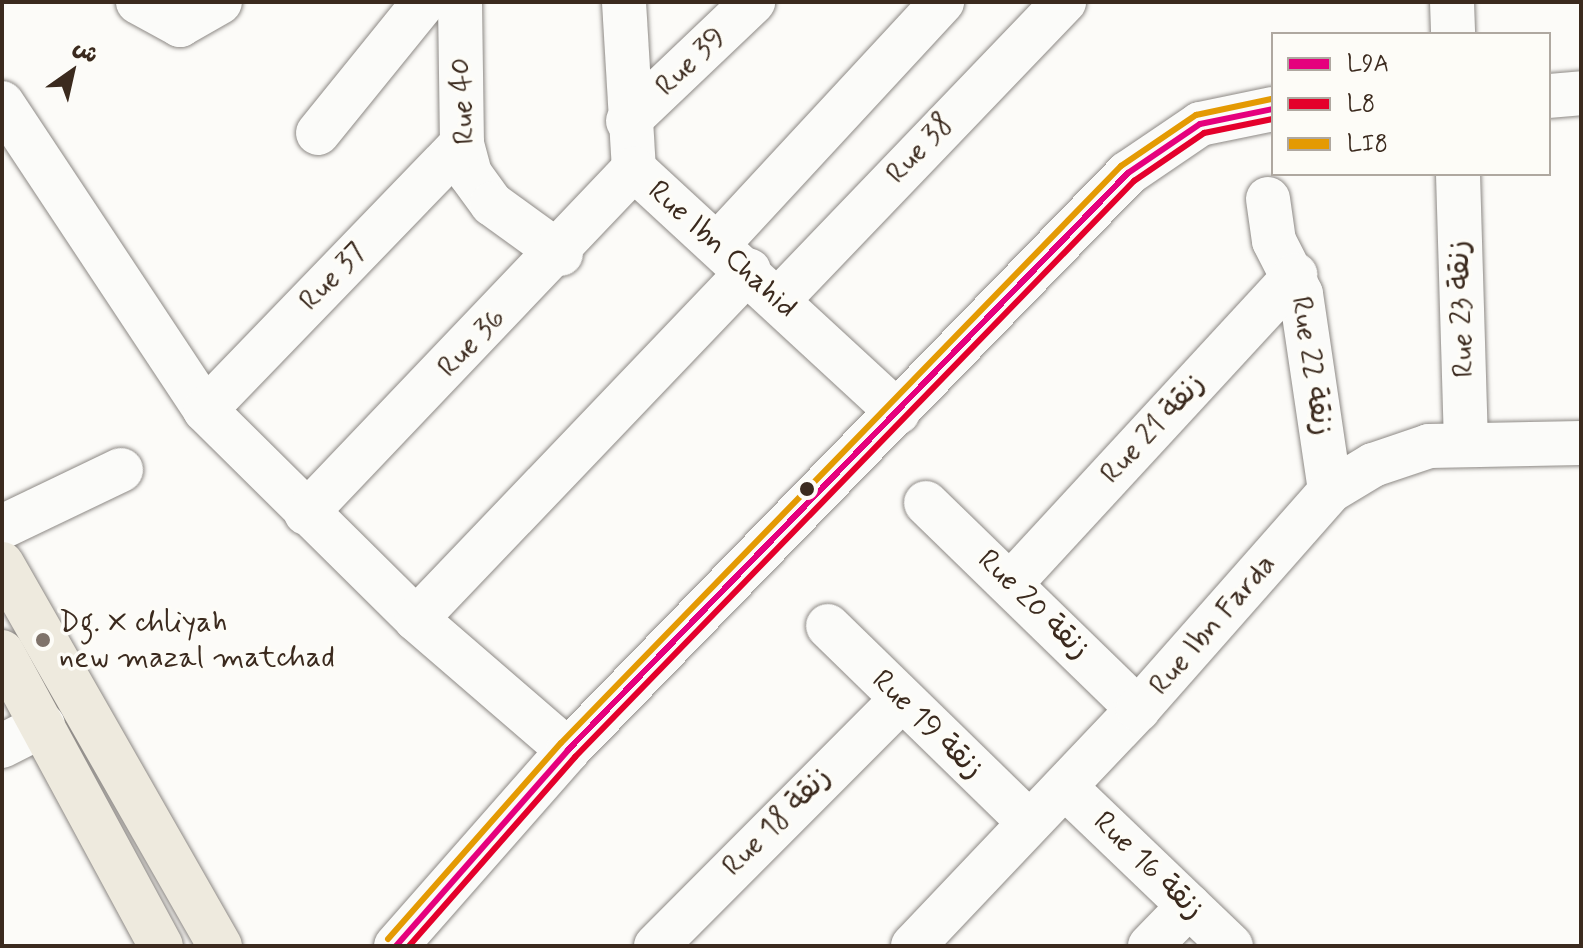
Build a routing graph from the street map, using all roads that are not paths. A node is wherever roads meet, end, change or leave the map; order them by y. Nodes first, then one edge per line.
1 (138, 2) edge
2 (220, 2) edge
3 (424, 2) edge
4 (460, 2) edge
5 (624, 2) edge
6 (753, 2) edge
7 (942, 2) edge
8 (1064, 2) edge
9 (1452, 2) edge
10 (1453, 32) edge
11 (1581, 93) edge
12 (1551, 96) edge
13 (2, 103) edge
14 (1271, 109) edge
15 (628, 121) junction
16 (318, 133) dead end
17 (462, 144) junction
18 (634, 169) junction
19 (1458, 176) edge
20 (1268, 199) dead end
21 (561, 254) junction
22 (749, 271) junction
23 (1295, 275) junction
24 (205, 410) junction
25 (898, 413) junction
26 (1581, 443) edge
27 (1466, 445) junction
28 (121, 470) dead end
29 (1330, 491) junction
30 (926, 503) dead end
31 (306, 513) junction
32 (2, 527) edge
33 (2, 564) edge
34 (1012, 582) junction
35 (416, 619) junction
36 (828, 626) dead end
37 (2, 652) edge
38 (900, 701) junction
39 (1138, 709) junction
40 (43, 725) junction
41 (2, 746) edge
42 (568, 750) junction
43 (1065, 787) junction
44 (1029, 822) junction
45 (1189, 906) junction
46 (161, 946) edge
47 (220, 946) edge
48 (396, 946) edge
49 (656, 946) edge
50 (913, 946) edge
51 (1150, 946) edge
52 (1231, 946) edge

1 - 2 street
3 - 16 street
4 - 17 street, Rue 40
5 - 15 street, Rue Ibn Chahid
6 - 15 street, Rue 39
7 - 22 street
8 - 22 street, Rue 38
9 - 10 street
11 - 12 street
13 - 24 street
14 - 25 street
15 - 18 street, Rue Ibn Chahid
17 - 21 street, Rue 40
17 - 24 street, Rue 37
18 - 21 street, Rue 36
18 - 22 street, Rue Ibn Chahid
19 - 27 street, Rue 23 زنقة
20 - 23 street, Rue 22 زنقة
21 - 31 street, Rue 36
22 - 25 street, Rue Ibn Chahid
22 - 35 street
23 - 29 street, Rue 22 زنقة
23 - 34 street, Rue 21 زنقة
24 - 31 street
25 - 42 street
26 - 27 street, Rue Ibn Farda
27 - 29 street, Rue Ibn Farda
28 - 32 street
29 - 39 street, Rue Ibn Farda
30 - 34 street, Rue 20 زنقة
31 - 35 street
33 - 47 main road
34 - 39 street, Rue 20 زنقة
35 - 42 street
36 - 38 street, Rue 19 زنقة
37 - 40 main road
38 - 44 street, Rue 19 زنقة
38 - 49 street, Rue 18 زنقة
39 - 43 street, Rue Ibn Farda
40 - 41 street
40 - 46 main road
42 - 48 street
43 - 44 street, Rue Ibn Farda
43 - 45 street, Rue 16 زنقة
44 - 50 street, Rue Ibn Farda
45 - 51 street
45 - 52 street, Rue 16 زنقة

